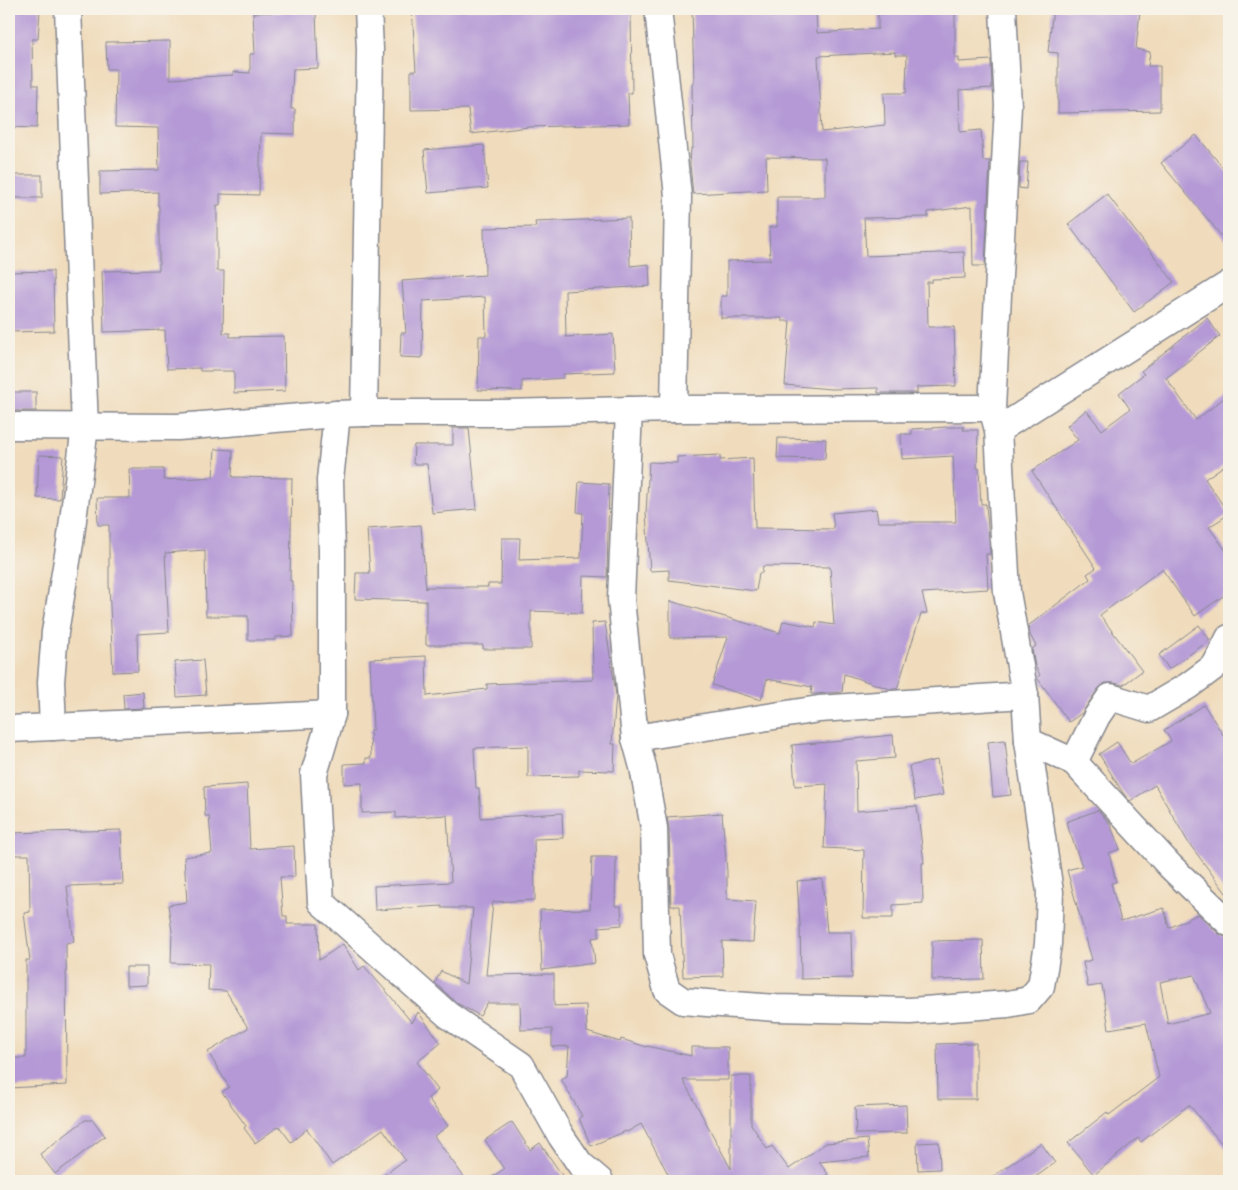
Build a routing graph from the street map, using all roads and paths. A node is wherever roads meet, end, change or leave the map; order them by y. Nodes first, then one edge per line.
1 (68, 9) edge
2 (368, 9) edge
3 (658, 9) edge
4 (1003, 9) edge
5 (1229, 284) edge
6 (674, 409) junction
7 (629, 410) junction
8 (364, 413) junction
9 (337, 414) junction
10 (995, 419) junction
11 (9, 426) edge
12 (85, 426) junction
13 (1229, 638) edge
14 (1025, 695) junction
15 (332, 714) junction
16 (53, 727) junction
17 (9, 729) edge
18 (635, 738) junction
19 (1028, 741) junction
20 (1074, 762) junction
21 (1229, 923) edge
22 (600, 1181) edge

1 - 12 street
2 - 8 street
3 - 6 street
4 - 10 street
5 - 10 street
6 - 7 street
6 - 10 street
7 - 8 street
7 - 18 street
8 - 9 street
9 - 12 street
9 - 15 street
10 - 14 street
11 - 12 street
12 - 16 street
13 - 20 street
14 - 18 street
14 - 19 street
15 - 16 street
15 - 22 street
16 - 17 street
18 - 19 street
19 - 20 street
20 - 21 street

